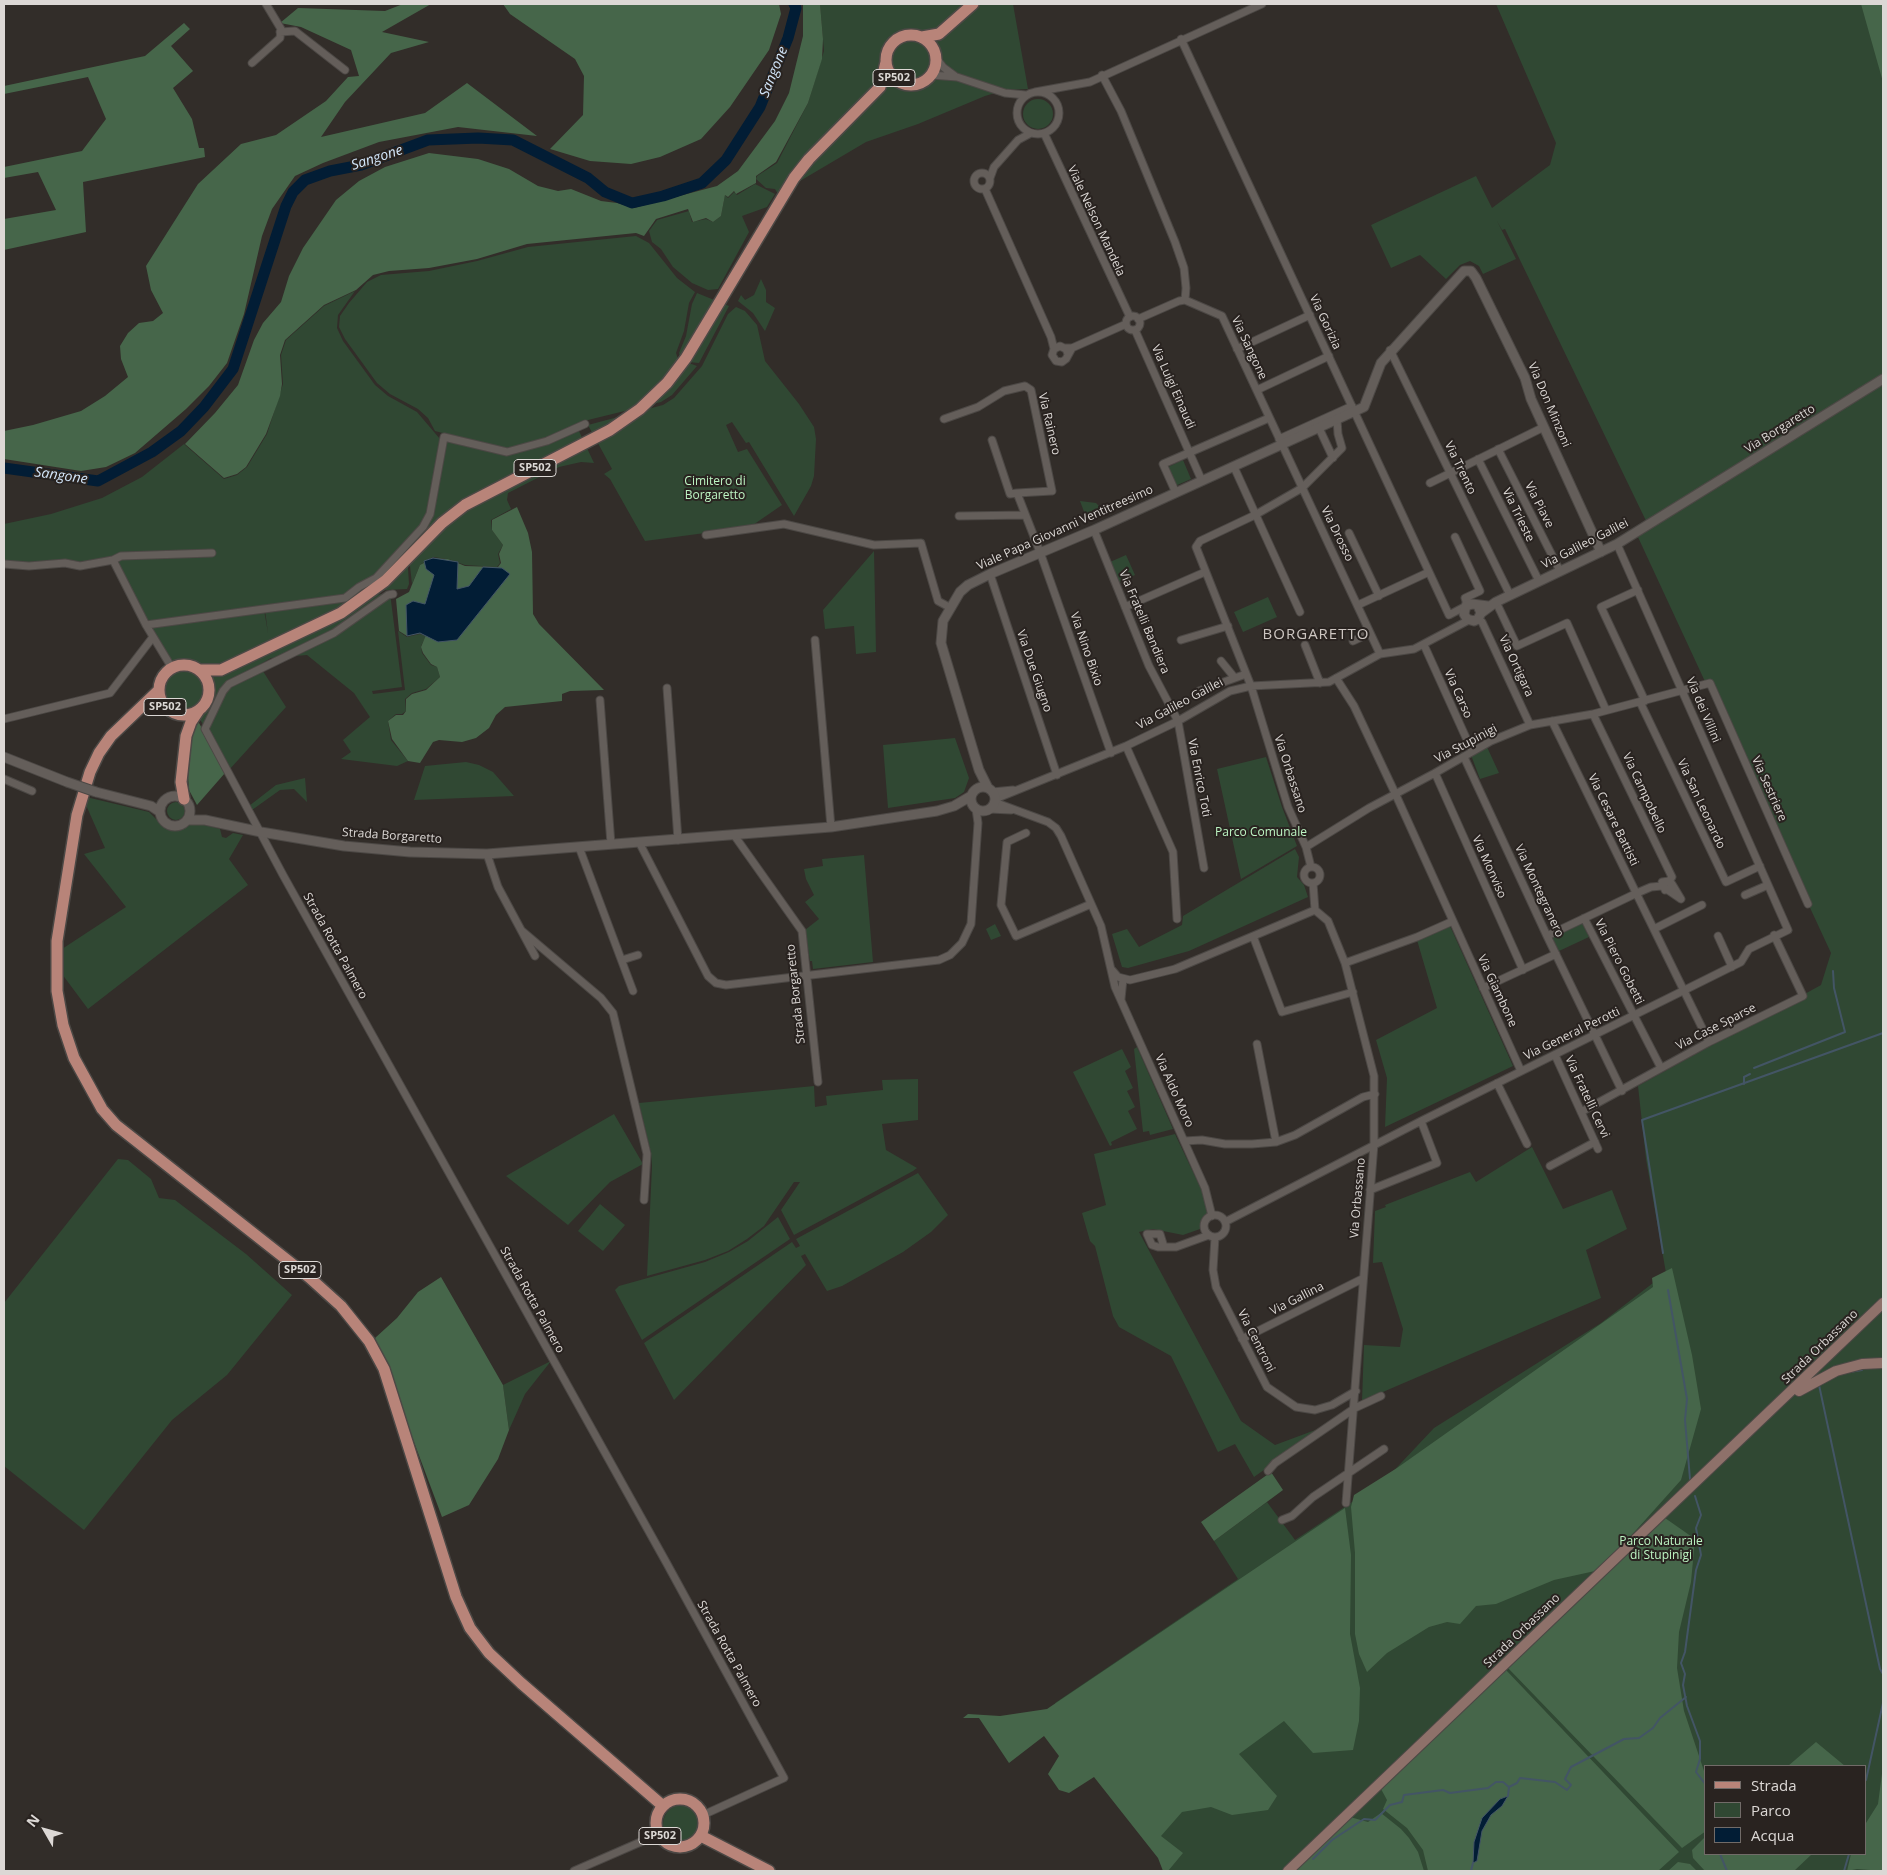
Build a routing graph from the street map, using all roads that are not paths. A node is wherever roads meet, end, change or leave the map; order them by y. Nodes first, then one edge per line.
1 (266, 4) edge
2 (974, 4) edge
3 (1262, 4) edge
4 (946, 29) junction
5 (280, 32) junction
6 (922, 37) junction
7 (1181, 39) junction
8 (936, 56) junction
9 (886, 62) junction
10 (252, 63) dead end
11 (344, 70) dead end
12 (931, 75) junction
13 (1102, 75) junction
14 (957, 77) junction
15 (905, 84) junction
16 (1036, 92) junction
17 (874, 94) junction
18 (1026, 95) junction
19 (1031, 132) junction
20 (1044, 133) junction
21 (990, 178) junction
22 (985, 189) junction
23 (1185, 300) junction
24 (1310, 315) junction
25 (1138, 320) junction
26 (1128, 321) junction
27 (1135, 330) junction
28 (1237, 349) junction
29 (1390, 350) junction
30 (1329, 356) junction
31 (1883, 379) edge
32 (1257, 390) junction
33 (1353, 409) junction
34 (1269, 418) junction
35 (944, 419) dead end
36 (1337, 420) junction
37 (585, 424) dead end
38 (1544, 427) junction
39 (1319, 428) junction
40 (992, 440) dead end
41 (1280, 442) junction
42 (1498, 449) junction
43 (1190, 453) junction
44 (1333, 458) junction
45 (1478, 459) junction
46 (1234, 467) junction
47 (1450, 473) junction
48 (1202, 481) junction
49 (1430, 483) dead end
50 (1302, 488) junction
51 (1017, 493) junction
52 (1176, 493) junction
53 (1689, 500) joint
54 (1025, 515) junction
55 (1255, 515) junction
56 (960, 516) dead end
57 (1094, 530) junction
58 (1349, 533) dead end
59 (706, 535) dead end
60 (1455, 537) dead end
61 (1616, 544) junction
62 (1040, 552) junction
63 (1601, 552) junction
64 (212, 553) dead end
65 (112, 560) junction
66 (4, 564) edge
67 (1560, 571) junction
68 (1205, 572) junction
69 (1429, 572) junction
70 (990, 574) junction
71 (1539, 581) junction
72 (1638, 590) junction
73 (393, 594) dead end
74 (1510, 595) junction
75 (1378, 596) junction
76 (1492, 604) junction
77 (1358, 606) junction
78 (950, 607) junction
79 (1125, 607) junction
80 (1473, 610) junction
81 (1300, 612) dead end
82 (1449, 615) joint
83 (146, 625) junction
84 (1228, 626) junction
85 (1370, 633) junction
86 (153, 637) junction
87 (815, 640) dead end
88 (1181, 640) dead end
89 (1353, 641) dead end
90 (1305, 645) dead end
91 (1424, 645) junction
92 (1380, 654) junction
93 (1221, 661) dead end
94 (172, 668) junction
95 (199, 670) junction
96 (221, 670) junction
97 (1246, 674) junction
98 (1234, 677) junction
99 (1336, 678) junction
100 (1320, 683) junction
101 (1710, 683) joint
102 (1251, 686) junction
103 (667, 688) dead end
104 (158, 690) junction
105 (1199, 691) dead end
106 (1683, 691) junction
107 (209, 693) junction
108 (600, 700) dead end
109 (1643, 702) junction
110 (166, 708) junction
111 (200, 709) junction
112 (1606, 710) junction
113 (1593, 714) junction
114 (177, 715) junction
115 (4, 719) edge
116 (126, 721) junction
117 (1552, 721) junction
118 (1178, 722) junction
119 (1530, 725) junction
120 (186, 736) junction
121 (1126, 746) junction
122 (1472, 751) junction
123 (1111, 753) junction
124 (4, 757) edge
125 (1464, 757) junction
126 (980, 770) junction
127 (1435, 773) junction
128 (1057, 775) junction
129 (4, 780) edge
130 (1016, 790) junction
131 (32, 791) dead end
132 (973, 792) junction
133 (1395, 792) junction
134 (1007, 795) junction
135 (182, 801) junction
136 (987, 802) junction
137 (954, 806) junction
138 (1005, 806) junction
139 (161, 808) junction
140 (1014, 810) junction
141 (187, 820) junction
142 (205, 820) junction
143 (831, 827) junction
144 (261, 832) junction
145 (1026, 833) dead end
146 (734, 835) junction
147 (678, 840) junction
148 (639, 842) junction
149 (611, 844) junction
150 (579, 847) junction
151 (1306, 847) junction
152 (488, 854) junction
153 (1760, 866) junction
154 (1311, 867) junction
155 (1204, 868) dead end
156 (1313, 883) junction
157 (1768, 884) junction
158 (1637, 893) junction
159 (1745, 895) dead end
160 (1091, 904) junction
161 (1808, 904) dead end
162 (1702, 905) dead end
163 (1315, 910) junction
164 (1584, 918) junction
165 (1177, 919) dead end
166 (1452, 921) junction
167 (1654, 929) junction
168 (522, 931) junction
169 (1778, 935) junction
170 (1253, 936) junction
171 (1547, 936) junction
172 (1718, 936) dead end
173 (1556, 954) junction
174 (638, 955) dead end
175 (535, 956) dead end
176 (622, 960) junction
177 (1345, 963) junction
178 (1111, 967) junction
179 (1732, 967) junction
180 (1523, 970) junction
181 (807, 975) junction
182 (1123, 979) junction
183 (1483, 988) junction
184 (633, 990) dead end
185 (1683, 990) junction
186 (1353, 992) junction
187 (1122, 1001) junction
188 (1634, 1016) junction
189 (1595, 1035) junction
190 (1709, 1042) junction
191 (1257, 1044) dead end
192 (1555, 1055) junction
193 (1661, 1068) junction
194 (1521, 1071) junction
195 (818, 1082) dead end
196 (1497, 1083) junction
197 (1622, 1091) junction
198 (1375, 1094) junction
199 (1581, 1112) junction
200 (1421, 1121) junction
201 (1184, 1141) junction
202 (1276, 1142) junction
203 (1374, 1144) junction
204 (1527, 1144) dead end
205 (1550, 1166) dead end
206 (1370, 1190) junction
207 (644, 1200) dead end
208 (1212, 1216) junction
209 (1225, 1222) junction
210 (1212, 1236) junction
211 (1164, 1246) dead end
212 (1362, 1279) junction
213 (1883, 1303) edge
214 (1242, 1340) junction
215 (1831, 1353) junction
216 (1883, 1363) edge
217 (1862, 1364) junction
218 (1807, 1381) junction
219 (1356, 1391) junction
220 (1381, 1396) dead end
221 (1355, 1408) junction
222 (1384, 1449) dead end
223 (1268, 1471) dead end
224 (1350, 1473) junction
225 (1346, 1503) dead end
226 (1282, 1520) dead end
227 (663, 1806) junction
228 (703, 1815) junction
229 (659, 1834) junction
230 (701, 1836) junction
231 (574, 1871) edge
232 (770, 1871) edge
233 (1288, 1871) edge

1 - 5 street
2 - 4 main road, SP502
3 - 7 street
4 - 6 main road, SP502
4 - 8 main road, SP502
5 - 10 street
5 - 11 street
6 - 8 main road
6 - 9 main road, SP502
7 - 13 street
7 - 24 street, Via Gorizia
8 - 12 main road, SP502
8 - 14 street
9 - 15 main road, SP502
9 - 17 main road, SP502
12 - 14 street
12 - 15 main road, SP502
13 - 16 street
13 - 23 street
14 - 18 street
15 - 17 main road, SP502
16 - 18 street
16 - 20 street
17 - 96 main road, SP502
18 - 19 street
19 - 20 street
19 - 21 street
20 - 26 street, Viale Nelson Mandela
21 - 22 street
21 - 22 street
22 - 26 street
23 - 25 street
23 - 28 street, Via Sangone
24 - 28 street
24 - 30 street, Via Gorizia
25 - 26 street
25 - 27 street
26 - 27 street
27 - 43 street, Via Luigi Einaudi
28 - 32 street, Via Sangone
29 - 33 street
29 - 38 street, Via Don Minzoni
29 - 47 street, Via Trento
30 - 32 street
30 - 33 street, Via Gorizia
31 - 53 street, Via Borgaretto
32 - 34 street, Via Sangone
33 - 36 street, Viale Papa Giovanni Ventitreesimo
33 - 41 street
33 - 69 street, Via Gorizia
34 - 41 street, Via Sangone
34 - 43 street
35 - 51 street, Via Rainero
36 - 39 street, Viale Papa Giovanni Ventitreesimo
36 - 44 street
37 - 83 street
38 - 42 street
38 - 63 street, Via Don Minzoni
39 - 41 street, Viale Papa Giovanni Ventitreesimo
39 - 44 street
40 - 51 street
41 - 46 street, Viale Papa Giovanni Ventitreesimo
41 - 50 street, Via Drosso
42 - 45 street
42 - 67 street, Via Piave
43 - 48 street, Via Luigi Einaudi
43 - 52 street
44 - 50 street
45 - 47 street
45 - 71 street, Via Trieste
46 - 48 street, Viale Papa Giovanni Ventitreesimo
46 - 55 street
47 - 49 street
47 - 74 street, Via Trento
48 - 52 street, Viale Papa Giovanni Ventitreesimo
50 - 55 street
50 - 77 street, Via Drosso
51 - 54 street
52 - 57 street, Viale Papa Giovanni Ventitreesimo
53 - 61 street, Via Galileo Galilei
54 - 56 street
54 - 62 street
55 - 68 street, Via Orbassano
55 - 81 street
57 - 62 street, Viale Papa Giovanni Ventitreesimo
57 - 79 street, Via Fratelli Bandiera
58 - 75 street
59 - 78 street
60 - 80 street
61 - 63 street, Via Galileo Galilei
61 - 72 street, Via dei Villini
62 - 70 street, Viale Papa Giovanni Ventitreesimo
62 - 123 street, Via Nino Bixio
63 - 67 street, Via Galileo Galilei
64 - 65 street
65 - 66 street
65 - 83 street
67 - 71 street, Via Galileo Galilei
68 - 79 street
68 - 84 street, Via Orbassano
69 - 75 street
69 - 82 street, Via Gorizia
70 - 78 street, Viale Papa Giovanni Ventitreesimo
70 - 128 street, Via Due Giugno
71 - 74 street, Via Galileo Galilei
72 - 106 street, Via dei Villini
72 - 109 street
73 - 144 street, Strada Rotta Palmero
74 - 76 street, Via Galileo Galilei
75 - 77 street
76 - 80 street, Via Galileo Galilei
76 - 112 street
77 - 85 street, Via Drosso
78 - 126 street, Viale Papa Giovanni Ventitreesimo
79 - 118 street, Via Fratelli Bandiera
80 - 82 street, Via Galileo Galilei
80 - 91 street, Via Galileo Galilei
80 - 119 street, Via Ortigara
83 - 86 street
84 - 88 street
84 - 97 street, Via Orbassano
85 - 89 street
85 - 92 street, Via Drosso
86 - 94 street
86 - 115 street
87 - 143 street
90 - 100 street
91 - 92 street, Via Galileo Galilei
91 - 122 street, Via Carso
92 - 99 street, Via Galileo Galilei
93 - 98 street
94 - 95 main road, SP502
94 - 104 main road, SP502
95 - 96 main road, SP502
95 - 107 main road
96 - 107 main road, SP502
97 - 98 street
97 - 102 street, Via Orbassano
98 - 105 street
99 - 100 street, Via Galileo Galilei
99 - 133 street, Via Giambone
100 - 102 street, Via Galileo Galilei
101 - 106 street, Via Stupinigi
101 - 161 street, Via Sestriere
102 - 118 street, Via Galileo Galilei
102 - 151 street, Via Orbassano
103 - 147 street
104 - 110 main road, SP502
104 - 116 main road, SP502
106 - 109 street, Via Stupinigi
106 - 153 street, Via dei Villini
107 - 111 main road, SP502
108 - 149 street
109 - 112 street, Via Stupinigi
109 - 153 street, Via San Leonardo
110 - 114 main road, SP502
110 - 116 main road, SP502
111 - 114 main road, SP502
111 - 120 main road
112 - 113 street, Via Stupinigi
113 - 117 street, Via Stupinigi
113 - 158 street, Via Campobello
114 - 120 main road
116 - 227 main road, SP502
117 - 119 street, Via Stupinigi
117 - 158 street, Via Cesare Battisti
118 - 121 street, Via Galileo Galilei
118 - 155 street, Via Enrico Toti
119 - 122 street, Via Stupinigi
120 - 135 main road
121 - 123 street, Via Galileo Galilei
121 - 165 street
122 - 125 street, Via Stupinigi
123 - 128 street, Via Galileo Galilei
124 - 139 street, bridge
125 - 127 street, Via Stupinigi
125 - 171 street, Via Montegranero
126 - 132 street, Viale Papa Giovanni Ventitreesimo
126 - 136 street, Viale Papa Giovanni Ventitreesimo
127 - 133 street, Via Stupinigi
127 - 180 street, Via Monviso
128 - 130 street, Via Galileo Galilei
129 - 131 street
130 - 134 street, Via Galileo Galilei
130 - 136 street, Via Galileo Galilei
132 - 136 street
132 - 136 street
132 - 137 street, Strada Borgaretto
133 - 151 street, Via Stupinigi
133 - 166 street, Via Giambone
134 - 136 street, Via Galileo Galilei
134 - 138 street
135 - 139 street
135 - 141 street
135 - 142 street, Strada Borgaretto
136 - 137 street, Strada Borgaretto
136 - 138 street, Via Aldo Moro
136 - 140 street, Via Aldo Moro
136 - 181 street
137 - 143 street, Strada Borgaretto
138 - 140 street, Via Aldo Moro
139 - 141 street, Strada Borgaretto
140 - 160 street, Via Aldo Moro
141 - 142 street, Strada Borgaretto
142 - 144 street, Strada Borgaretto
143 - 146 street, Strada Borgaretto
144 - 152 street, Strada Borgaretto
144 - 228 street, Strada Rotta Palmero
145 - 160 street
146 - 147 street, Strada Borgaretto
146 - 181 street, Strada Borgaretto
147 - 148 street, Strada Borgaretto
148 - 149 street, Strada Borgaretto
148 - 181 street
149 - 150 street, Strada Borgaretto
150 - 152 street, Strada Borgaretto
150 - 176 street
151 - 154 street, Via Orbassano
152 - 168 street
153 - 157 street, Via dei Villini
154 - 156 street, Via Orbassano
154 - 156 street, Via Orbassano
156 - 163 street, Via Orbassano
157 - 159 street
157 - 169 street, Via dei Villini
158 - 164 street, Via Campobello
158 - 167 street, Via Cesare Battisti
160 - 178 street, Via Aldo Moro
162 - 167 street
163 - 170 street
163 - 177 street, Via Orbassano
164 - 171 street, Via Campobello
164 - 188 street, Via Piero Gobetti
166 - 177 street
166 - 183 street, Via Giambone
167 - 185 street, Via Cesare Battisti
168 - 175 street
168 - 207 street
169 - 179 street, Via General Perotti
169 - 190 street, Via Case Sparse
170 - 182 street
170 - 186 street
171 - 173 street, Via Montegranero
172 - 179 street
173 - 180 street
173 - 189 street, Via Montegranero
174 - 176 street
176 - 184 street
177 - 186 street, Via Orbassano
178 - 182 street
178 - 187 street, Via Aldo Moro
179 - 185 street, Via General Perotti
180 - 183 street
181 - 195 street, Strada Borgaretto
182 - 187 street, Via Aldo Moro
183 - 194 street, Via Giambone
185 - 188 street, Via General Perotti
185 - 190 street, Via Cesare Battisti
186 - 198 street, Via Orbassano
187 - 201 street, Via Aldo Moro
188 - 189 street, Via General Perotti
188 - 193 street, Via Piero Gobetti
189 - 192 street, Via General Perotti
189 - 197 street, Via Montegranero
190 - 193 street, Via Case Sparse
191 - 202 street
192 - 194 street, Via General Perotti
192 - 199 street, Via Fratelli Cervi
193 - 197 street, Via Case Sparse
194 - 196 street, Via General Perotti
196 - 200 street, Via General Perotti
196 - 204 street
197 - 199 street, Via Case Sparse
198 - 202 street, Via Aldo Moro
198 - 203 street, Via Orbassano
199 - 205 street, Via Fratelli Cervi
200 - 203 street, Via General Perotti
200 - 206 street
201 - 202 street, Via Aldo Moro
201 - 208 street, Via Centroni
203 - 206 street, Via Orbassano
203 - 209 street, Via General Perotti
206 - 212 street, Via Orbassano
208 - 209 street
208 - 210 street, Via Centroni
209 - 210 street
210 - 211 street
210 - 214 street, Via Centroni
212 - 214 street, Via Gallina
212 - 219 street, Via Orbassano
213 - 215 main road, Strada Orbassano
214 - 219 street, Via Centroni
215 - 217 main road
215 - 218 main road, Strada Orbassano
216 - 217 main road, Strada Orbassano
217 - 218 main road, Strada Orbassano
218 - 233 main road, Strada Orbassano
219 - 221 street, Via Orbassano
220 - 221 street
221 - 223 street
221 - 224 street, Via Orbassano
222 - 224 street
224 - 225 street, Via Orbassano
224 - 226 street
227 - 228 main road
227 - 229 main road, SP502
228 - 230 main road
229 - 230 main road, SP502
229 - 231 street
230 - 232 main road

